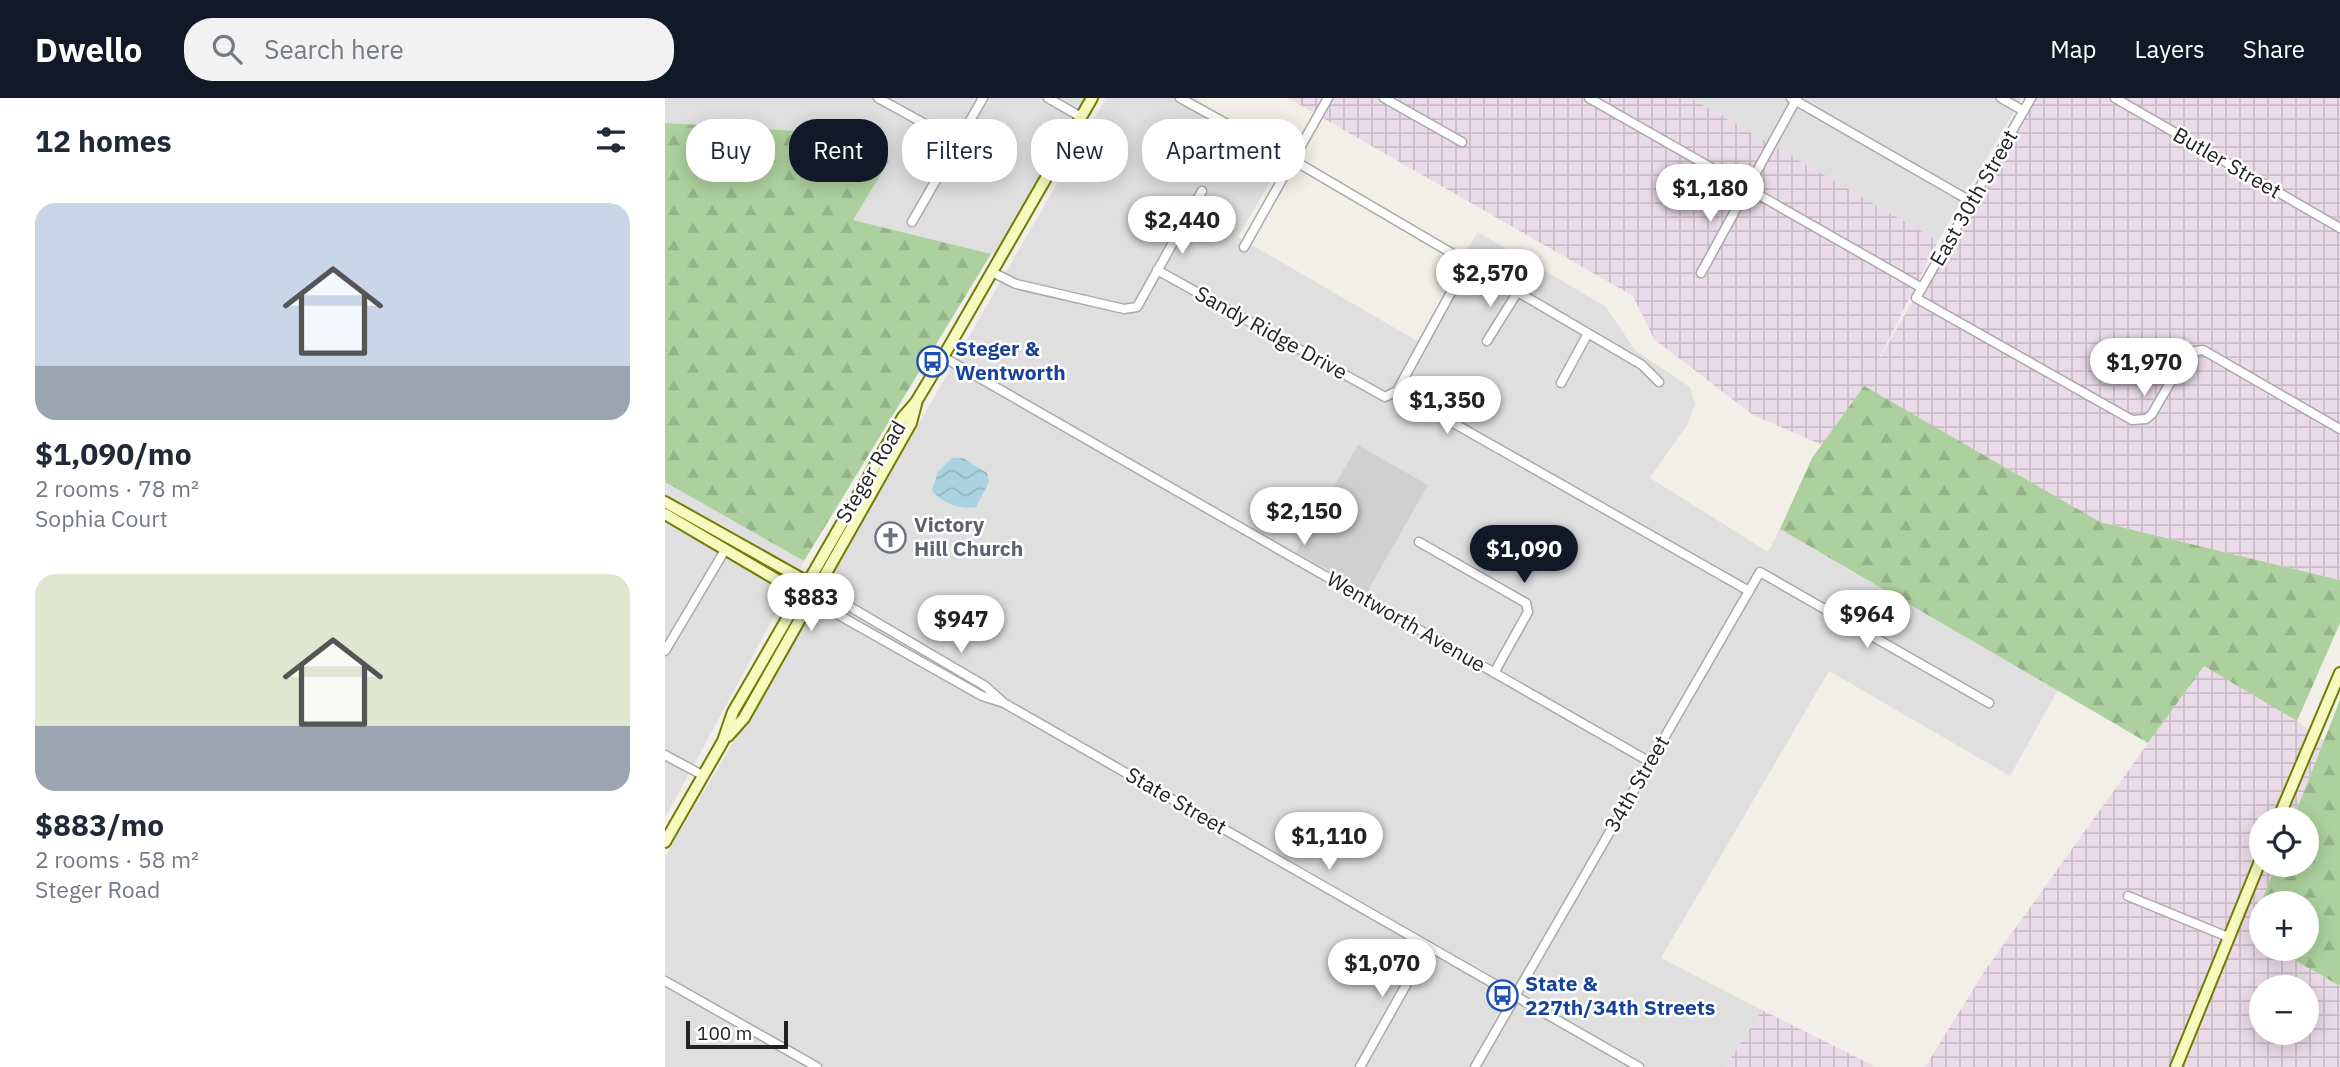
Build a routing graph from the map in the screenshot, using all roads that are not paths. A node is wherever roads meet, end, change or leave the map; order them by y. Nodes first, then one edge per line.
1 (878, 98) edge
2 (983, 98) edge
3 (1048, 98) edge
4 (1091, 98) edge
5 (1180, 98) edge
6 (1328, 98) edge
7 (1384, 98) edge
8 (1588, 98) edge
9 (2001, 98) edge
10 (2031, 98) edge
11 (2115, 98) edge
12 (1794, 99) edge
13 (2024, 111) junction
14 (1081, 117) junction
15 (916, 119) edge
16 (971, 119) edge
17 (1218, 119) edge
18 (1305, 139) edge
19 (1462, 142) dead end
20 (1305, 167) edge
21 (935, 182) edge
22 (1281, 182) edge
23 (1746, 188) junction
24 (1202, 191) dead end
25 (1972, 202) junction
26 (1145, 211) dead end
27 (912, 222) dead end
28 (2340, 228) edge
29 (1179, 232) junction
30 (1244, 247) dead end
31 (1467, 263) junction
32 (1157, 270) junction
33 (992, 272) junction
34 (1701, 273) dead end
35 (1922, 288) junction
36 (1517, 293) junction
37 (1587, 335) junction
38 (1487, 341) dead end
39 (943, 357) junction
40 (1659, 382) dead end
41 (1561, 383) dead end
42 (1397, 391) junction
43 (916, 402) junction
44 (2340, 429) edge
45 (665, 502) edge
46 (665, 514) edge
47 (1419, 542) dead end
48 (725, 550) junction
49 (807, 581) junction
50 (818, 588) junction
51 (1749, 591) junction
52 (800, 593) junction
53 (812, 600) junction
54 (668, 637) edge
55 (665, 650) edge
56 (1494, 673) junction
57 (2340, 673) edge
58 (1004, 702) junction
59 (1989, 703) dead end
60 (723, 741) junction
61 (665, 755) edge
62 (1650, 762) junction
63 (703, 776) junction
64 (2283, 807) edge
65 (665, 842) edge
66 (2253, 877) edge
67 (2128, 896) dead end
68 (2228, 937) junction
69 (1429, 946) junction
70 (665, 981) edge
71 (1515, 996) junction
72 (817, 1067) edge
73 (1360, 1067) edge
74 (1475, 1067) edge
75 (1639, 1067) edge
76 (2176, 1067) edge

1 - 15 street
2 - 16 street
3 - 14 street
4 - 14 street
5 - 17 street
6 - 18 street
7 - 19 street
8 - 23 street
9 - 13 street
10 - 13 street, East 30th Street
11 - 28 street, Butler Street
12 - 23 street
12 - 25 street
13 - 25 street, East 30th Street
14 - 33 street
20 - 31 street
21 - 27 street
22 - 30 street
23 - 34 street
23 - 35 street
24 - 29 street
25 - 35 street, East 30th Street
26 - 29 street
29 - 32 street
31 - 36 street
31 - 42 street
32 - 33 street
32 - 42 street, Sandy Ridge Drive
33 - 39 street
35 - 44 street, East 30th Street
36 - 37 street
36 - 38 street
37 - 40 street
37 - 41 street
39 - 43 street
39 - 56 street, Wentworth Avenue
42 - 51 street, Sandy Ridge Drive
43 - 49 street, Steger Road
43 - 50 street, Steger Road
45 - 49 street
46 - 48 street
47 - 56 street
48 - 52 street
48 - 54 street
49 - 50 street
49 - 52 street, Steger Road
50 - 53 street, Steger Road
50 - 58 street, State Street
51 - 59 street, 34th Street
51 - 62 street, 34th Street
52 - 53 street
52 - 60 street, Steger Road
53 - 58 street, State Street
53 - 60 street, Steger Road
54 - 55 street
56 - 62 street, Wentworth Avenue
57 - 64 street
58 - 69 street, State Street
60 - 63 street, Steger Road
61 - 63 street
62 - 71 street, 34th Street
63 - 65 street, Steger Road
66 - 68 street
67 - 68 street
68 - 76 street
69 - 71 street, State Street
69 - 73 street
70 - 72 street
71 - 74 street, 34th Street
71 - 75 street, State Street

